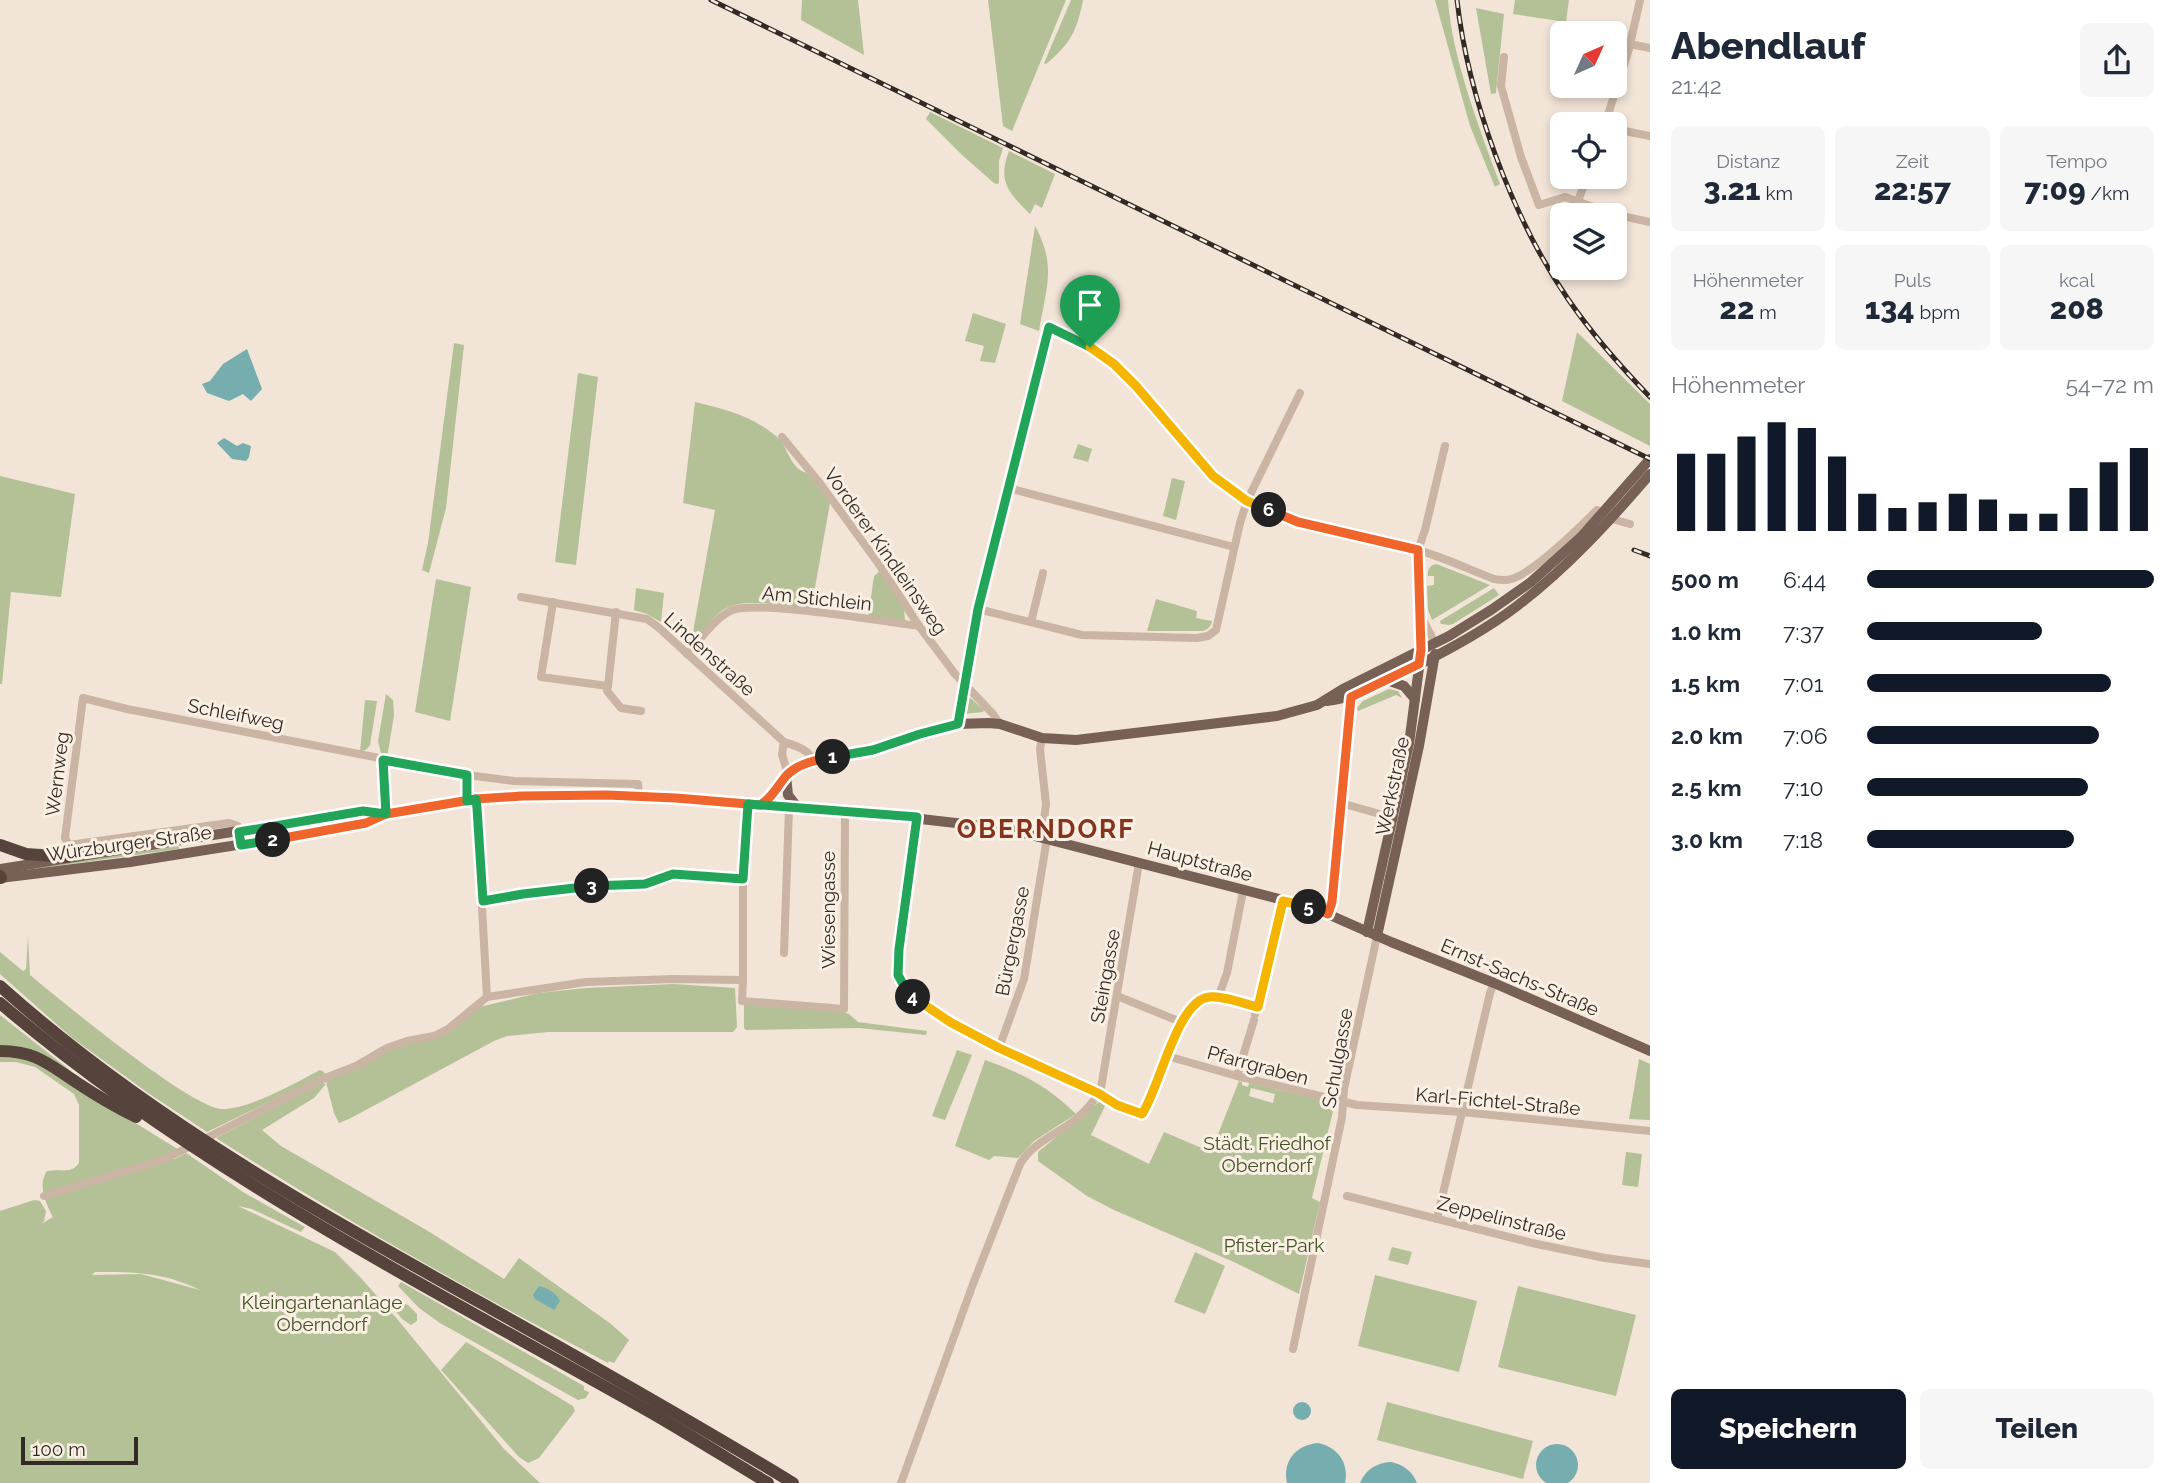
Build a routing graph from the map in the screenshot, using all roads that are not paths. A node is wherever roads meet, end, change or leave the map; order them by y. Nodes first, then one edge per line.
1 (1640, 0) edge
2 (1630, 44) junction
3 (1650, 48) edge
4 (1504, 57) dead end
5 (1609, 112) edge
6 (1627, 131) edge
7 (1650, 136) edge
8 (1582, 189) edge
9 (1578, 201) junction
10 (1650, 222) edge
11 (1300, 393) dead end
12 (782, 437) dead end
13 (1445, 446) dead end
14 (1650, 459) edge
15 (1650, 474) edge
16 (1008, 488) junction
17 (1247, 501) junction
18 (1630, 524) dead end
19 (1234, 547) junction
20 (1418, 550) junction
21 (1043, 573) dead end
22 (521, 597) dead end
23 (552, 601) junction
24 (1512, 603) junction
25 (978, 609) junction
26 (616, 612) junction
27 (1420, 614) junction
28 (1031, 622) junction
29 (919, 626) junction
30 (1435, 643) junction
31 (1421, 650) junction
32 (687, 654) junction
33 (1436, 657) junction
34 (1419, 664) junction
35 (1387, 680) junction
36 (964, 683) junction
37 (608, 686) junction
38 (1351, 697) junction
39 (83, 698) joint
40 (1415, 699) junction
41 (1324, 702) junction
42 (640, 711) dead end
43 (958, 724) junction
44 (1000, 724) junction
45 (1042, 738) junction
46 (784, 742) junction
47 (383, 760) junction
48 (814, 762) junction
49 (467, 775) junction
50 (787, 776) junction
51 (639, 796) junction
52 (471, 800) junction
53 (1341, 803) junction
54 (754, 805) junction
55 (794, 808) junction
56 (845, 811) junction
57 (386, 814) junction
58 (917, 817) junction
59 (1394, 818) junction
60 (239, 832) junction
61 (1044, 838) junction
62 (0, 845) edge
63 (241, 845) junction
64 (67, 857) junction
65 (1139, 863) junction
66 (0, 875) edge
67 (743, 879) junction
68 (1243, 891) junction
69 (483, 901) junction
70 (1283, 901) junction
71 (1328, 914) junction
72 (1372, 934) junction
73 (784, 953) dead end
74 (743, 980) junction
75 (1494, 983) junction
76 (0, 986) edge
77 (1117, 996) junction
78 (487, 997) junction
79 (1218, 998) junction
80 (0, 1003) edge
81 (1256, 1014) junction
82 (1181, 1022) junction
83 (999, 1048) junction
84 (0, 1051) edge
85 (1650, 1051) edge
86 (1167, 1056) junction
87 (1237, 1076) junction
88 (1098, 1093) junction
89 (1343, 1102) junction
90 (1462, 1112) junction
91 (1650, 1131) edge
92 (174, 1136) junction
93 (44, 1196) dead end
94 (1347, 1196) dead end
95 (1437, 1219) junction
96 (1650, 1264) edge
97 (1293, 1349) dead end
98 (768, 1483) edge
99 (793, 1483) edge
100 (901, 1483) edge

1 - 2 street
2 - 3 street
2 - 5 street
4 - 9 street
6 - 7 street
8 - 9 street
9 - 10 street
11 - 17 street
12 - 29 street, Vorderer Kindleinsweg
13 - 20 street
14 - 24 main road
15 - 24 main road
16 - 17 street
16 - 19 street
16 - 25 street
17 - 19 street
17 - 20 street
18 - 20 street
19 - 28 street
20 - 27 street
21 - 28 street
22 - 23 street, Lindenstraße
23 - 26 street, Lindenstraße
23 - 37 street
24 - 30 main road
24 - 33 main road
25 - 28 street
25 - 36 street
26 - 32 street, Lindenstraße
26 - 37 street
27 - 30 street
27 - 31 street
29 - 32 street, Am Stichlein
29 - 36 street, Vorderer Kindleinsweg
30 - 31 main road
30 - 33 main road, Werkstraße
31 - 34 main road, Werkstraße
31 - 41 main road
32 - 46 street, Lindenstraße
33 - 34 main road
33 - 72 main road, Werkstraße
34 - 35 main road
34 - 40 main road, Werkstraße
35 - 38 main road
35 - 40 main road
36 - 43 street
36 - 44 street, Vorderer Kindleinsweg
37 - 42 street
38 - 41 main road
38 - 53 street
39 - 47 street, Schleifweg
39 - 60 street, Wernweg
40 - 59 main road, Werkstraße
41 - 45 main road
43 - 44 main road
43 - 48 main road
44 - 45 main road
45 - 61 street, Bürgergasse
46 - 48 street, Lindenstraße
46 - 50 street
47 - 49 street, Schleifweg
47 - 57 street
48 - 50 main road
49 - 51 street, Würzburger Straße
49 - 52 street
50 - 54 main road
50 - 55 main road
51 - 52 main road, Würzburger Straße
51 - 54 main road, Würzburger Straße
52 - 57 main road, Würzburger Straße
52 - 69 street
53 - 59 street
53 - 71 street
54 - 55 main road, Hauptstraße
54 - 67 street
55 - 56 main road, Hauptstraße
55 - 73 street
56 - 58 main road, Hauptstraße
56 - 74 street, Wiesengasse
57 - 60 main road, Würzburger Straße
57 - 63 main road, Würzburger Straße
58 - 61 main road, Hauptstraße
58 - 83 street
59 - 72 main road, Werkstraße
60 - 63 main road
60 - 64 main road, Würzburger Straße
61 - 65 main road, Hauptstraße
61 - 83 street, Bürgergasse
62 - 64 highway
63 - 66 main road, Würzburger Straße
64 - 66 main road, Würzburger Straße
65 - 68 main road, Hauptstraße
65 - 77 street, Steingasse
67 - 69 street
67 - 74 street
68 - 70 main road, Hauptstraße
68 - 79 street
69 - 78 street
70 - 71 main road, Hauptstraße
70 - 81 street
71 - 72 main road, Hauptstraße
72 - 75 main road, Ernst-Sachs-Straße
72 - 89 street, Schulgasse
74 - 78 street
75 - 85 main road, Ernst-Sachs-Straße
75 - 90 street
76 - 99 highway
77 - 82 street
77 - 88 street, Steingasse
78 - 93 street
79 - 81 street
79 - 82 street
80 - 92 highway
81 - 87 street
82 - 86 street
83 - 88 street
84 - 92 highway
86 - 87 street, Pfarrgraben
86 - 88 street
87 - 89 street, Pfarrgraben
88 - 100 street
89 - 90 street, Karl-Fichtel-Straße
89 - 97 street, Schulgasse
90 - 91 street, Karl-Fichtel-Straße
90 - 95 street
92 - 98 highway
94 - 95 street, Zeppelinstraße
95 - 96 street, Zeppelinstraße

